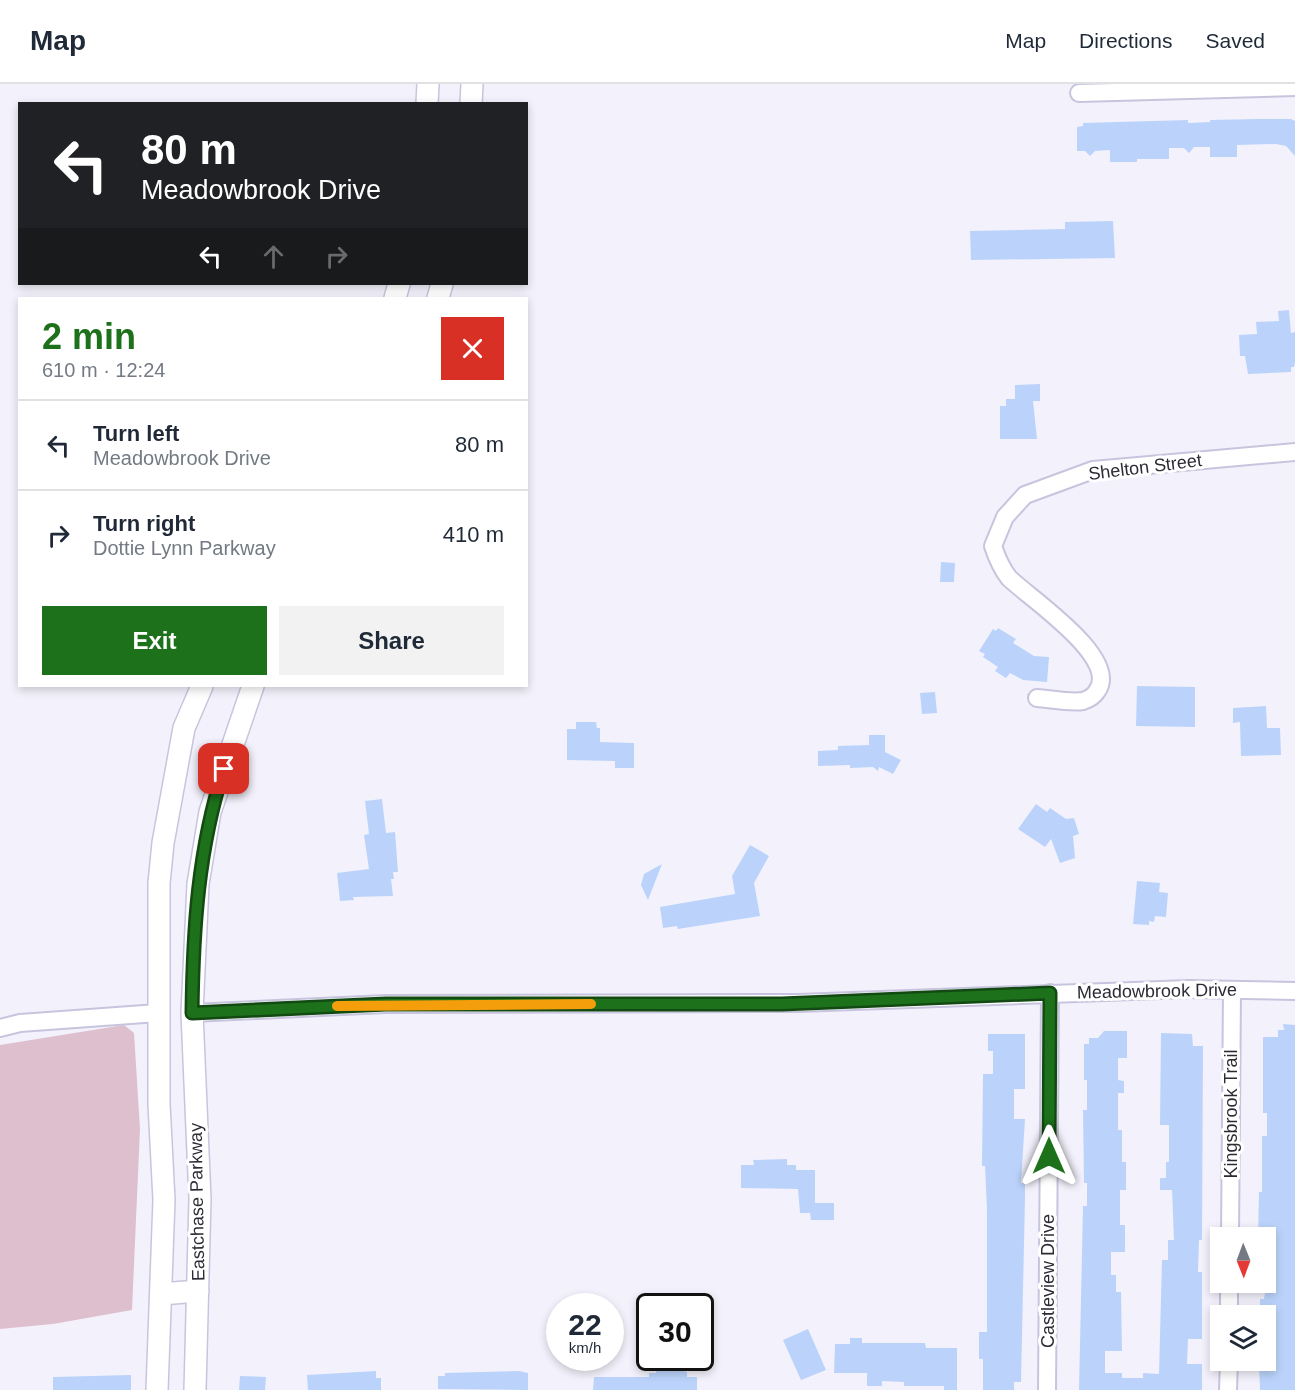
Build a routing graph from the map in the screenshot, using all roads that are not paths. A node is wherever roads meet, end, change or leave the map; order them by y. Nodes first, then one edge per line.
1 (428, 84) edge
2 (472, 84) edge
3 (1160, 87) edge
4 (1295, 87) edge
5 (1079, 93) dead end
6 (428, 102) edge
7 (471, 102) edge
8 (1295, 453) edge
9 (202, 687) edge
10 (253, 687) edge
11 (1037, 698) dead end
12 (159, 883) junction
13 (1232, 990) junction
14 (1295, 991) edge
15 (1050, 993) junction
16 (158, 1013) junction
17 (192, 1013) junction
18 (0, 1028) edge
19 (1230, 1227) edge
20 (198, 1292) junction
21 (161, 1294) junction
22 (1229, 1371) edge
23 (157, 1390) edge
24 (195, 1390) edge
25 (1047, 1390) edge
26 (1228, 1390) edge

1 - 6 main road
2 - 7 main road
3 - 4 street
3 - 5 street
8 - 11 street, Shelton Street
9 - 12 main road, Eastchase Parkway
10 - 17 main road, Eastchase Parkway
12 - 16 main road, Eastchase Parkway
12 - 17 main road
13 - 14 street, Meadowbrook Drive
13 - 15 street, Meadowbrook Drive
13 - 19 street, Kingsbrook Trail
15 - 17 street, Meadowbrook Drive
15 - 25 street, Castleview Drive
16 - 18 street
16 - 21 main road, Eastchase Parkway
17 - 20 main road, Eastchase Parkway
20 - 21 main road
20 - 24 main road, Eastchase Parkway
21 - 23 main road, Eastchase Parkway
22 - 26 street

